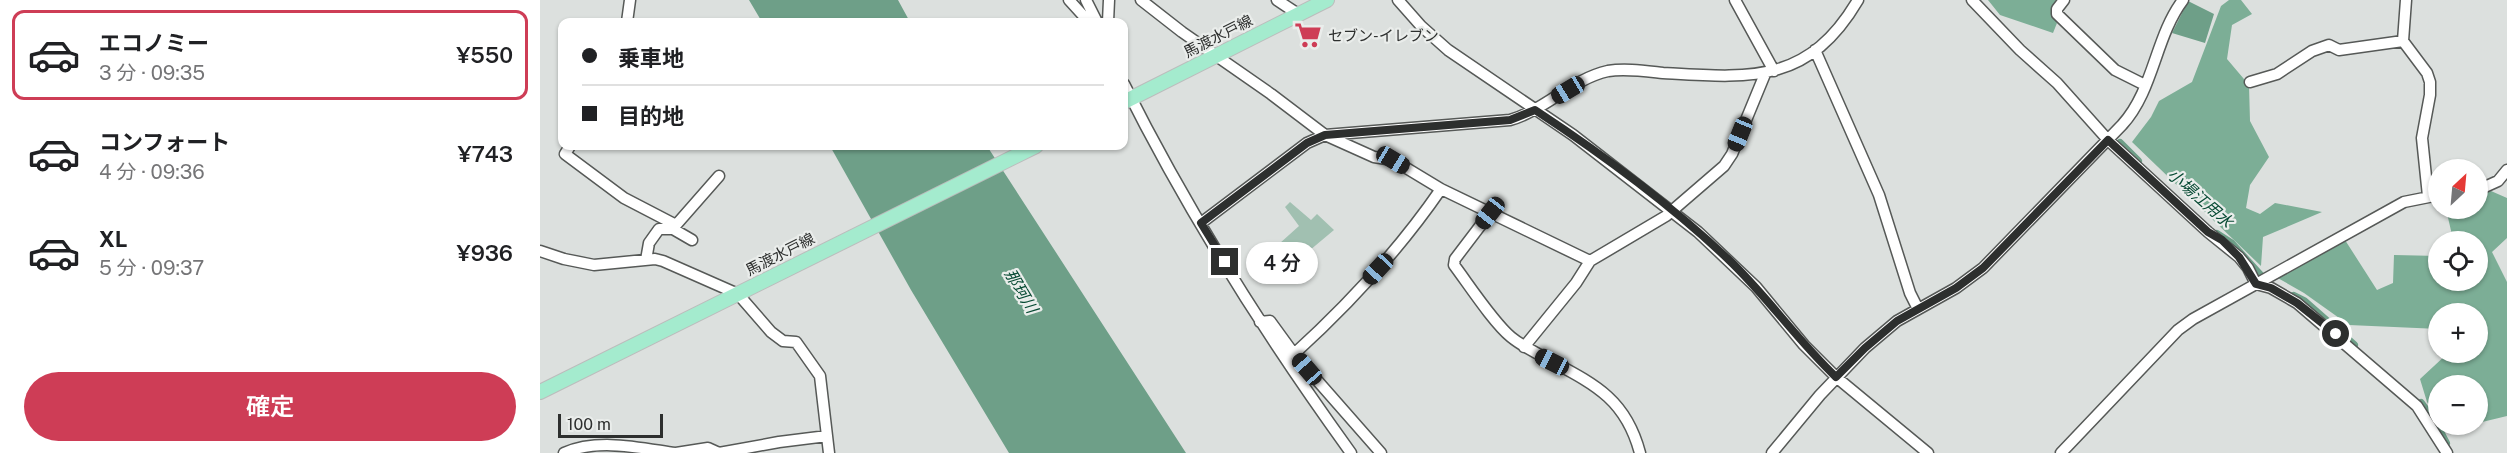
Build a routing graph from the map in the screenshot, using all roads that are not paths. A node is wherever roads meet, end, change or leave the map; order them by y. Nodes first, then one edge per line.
1 (630, 0) edge
2 (1069, 0) edge
3 (1086, 0) edge
4 (1109, 0) edge
5 (1141, 0) edge
6 (1277, 0) edge
7 (1327, 0) edge
8 (1398, 0) edge
9 (1736, 0) edge
10 (1858, 0) edge
11 (1972, 0) edge
12 (2064, 0) edge
13 (2183, 0) edge
14 (2406, 0) edge
15 (1298, 14) junction
16 (628, 18) edge
17 (1085, 18) edge
18 (1095, 18) edge
19 (1108, 18) edge
20 (2403, 41) junction
21 (1815, 50) junction
22 (1215, 56) junction
23 (1770, 73) junction
24 (2250, 82) dead end
25 (2145, 85) junction
26 (1128, 100) edge
27 (1128, 102) edge
28 (1535, 110) junction
29 (1325, 135) junction
30 (2108, 140) junction
31 (568, 150) edge
32 (1027, 150) edge
33 (2428, 167) edge
34 (2507, 170) edge
35 (719, 176) dead end
36 (2488, 186) edge
37 (1441, 189) junction
38 (2428, 197) edge
39 (1671, 210) junction
40 (1490, 213) junction
41 (1201, 223) junction
42 (692, 240) dead end
43 (540, 251) edge
44 (646, 260) junction
45 (1590, 261) junction
46 (2256, 284) junction
47 (738, 294) junction
48 (1918, 309) junction
49 (1260, 322) junction
50 (1524, 347) junction
51 (1294, 354) junction
52 (1836, 377) junction
53 (540, 392) edge
54 (827, 436) junction
55 (564, 453) edge
56 (675, 453) edge
57 (828, 453) edge
58 (1351, 453) edge
59 (1381, 453) edge
60 (1640, 453) edge
61 (1772, 453) edge
62 (1928, 453) edge
63 (2061, 453) edge
64 (2447, 453) edge

1 - 16 street
2 - 17 street
3 - 18 street
4 - 19 street
5 - 22 street
6 - 15 street
7 - 15 main road, 馬渡水戸線
8 - 28 street
9 - 23 street
10 - 21 street
11 - 30 street
12 - 25 street
13 - 25 street
14 - 20 street
15 - 22 main road, 馬渡水戸線
20 - 24 street
20 - 33 street
21 - 23 street
21 - 48 street
22 - 26 main road, 馬渡水戸線
22 - 29 street
23 - 28 street
23 - 39 street
25 - 30 street
27 - 41 street
28 - 29 street
28 - 39 street
29 - 37 street
29 - 41 street
30 - 46 street
30 - 48 street
31 - 35 street
32 - 47 main road, 馬渡水戸線
34 - 36 street
37 - 40 street
37 - 51 street
38 - 46 street
39 - 45 street
39 - 52 street
40 - 45 street
40 - 50 street
41 - 49 street
42 - 44 street
43 - 44 street
44 - 47 street
45 - 50 street
46 - 63 street
46 - 64 street
47 - 53 main road, 馬渡水戸線
47 - 54 street
48 - 52 street
49 - 51 street
49 - 58 street
50 - 60 street
51 - 59 street
52 - 61 street
52 - 62 street
54 - 56 street
54 - 57 street
55 - 56 street

